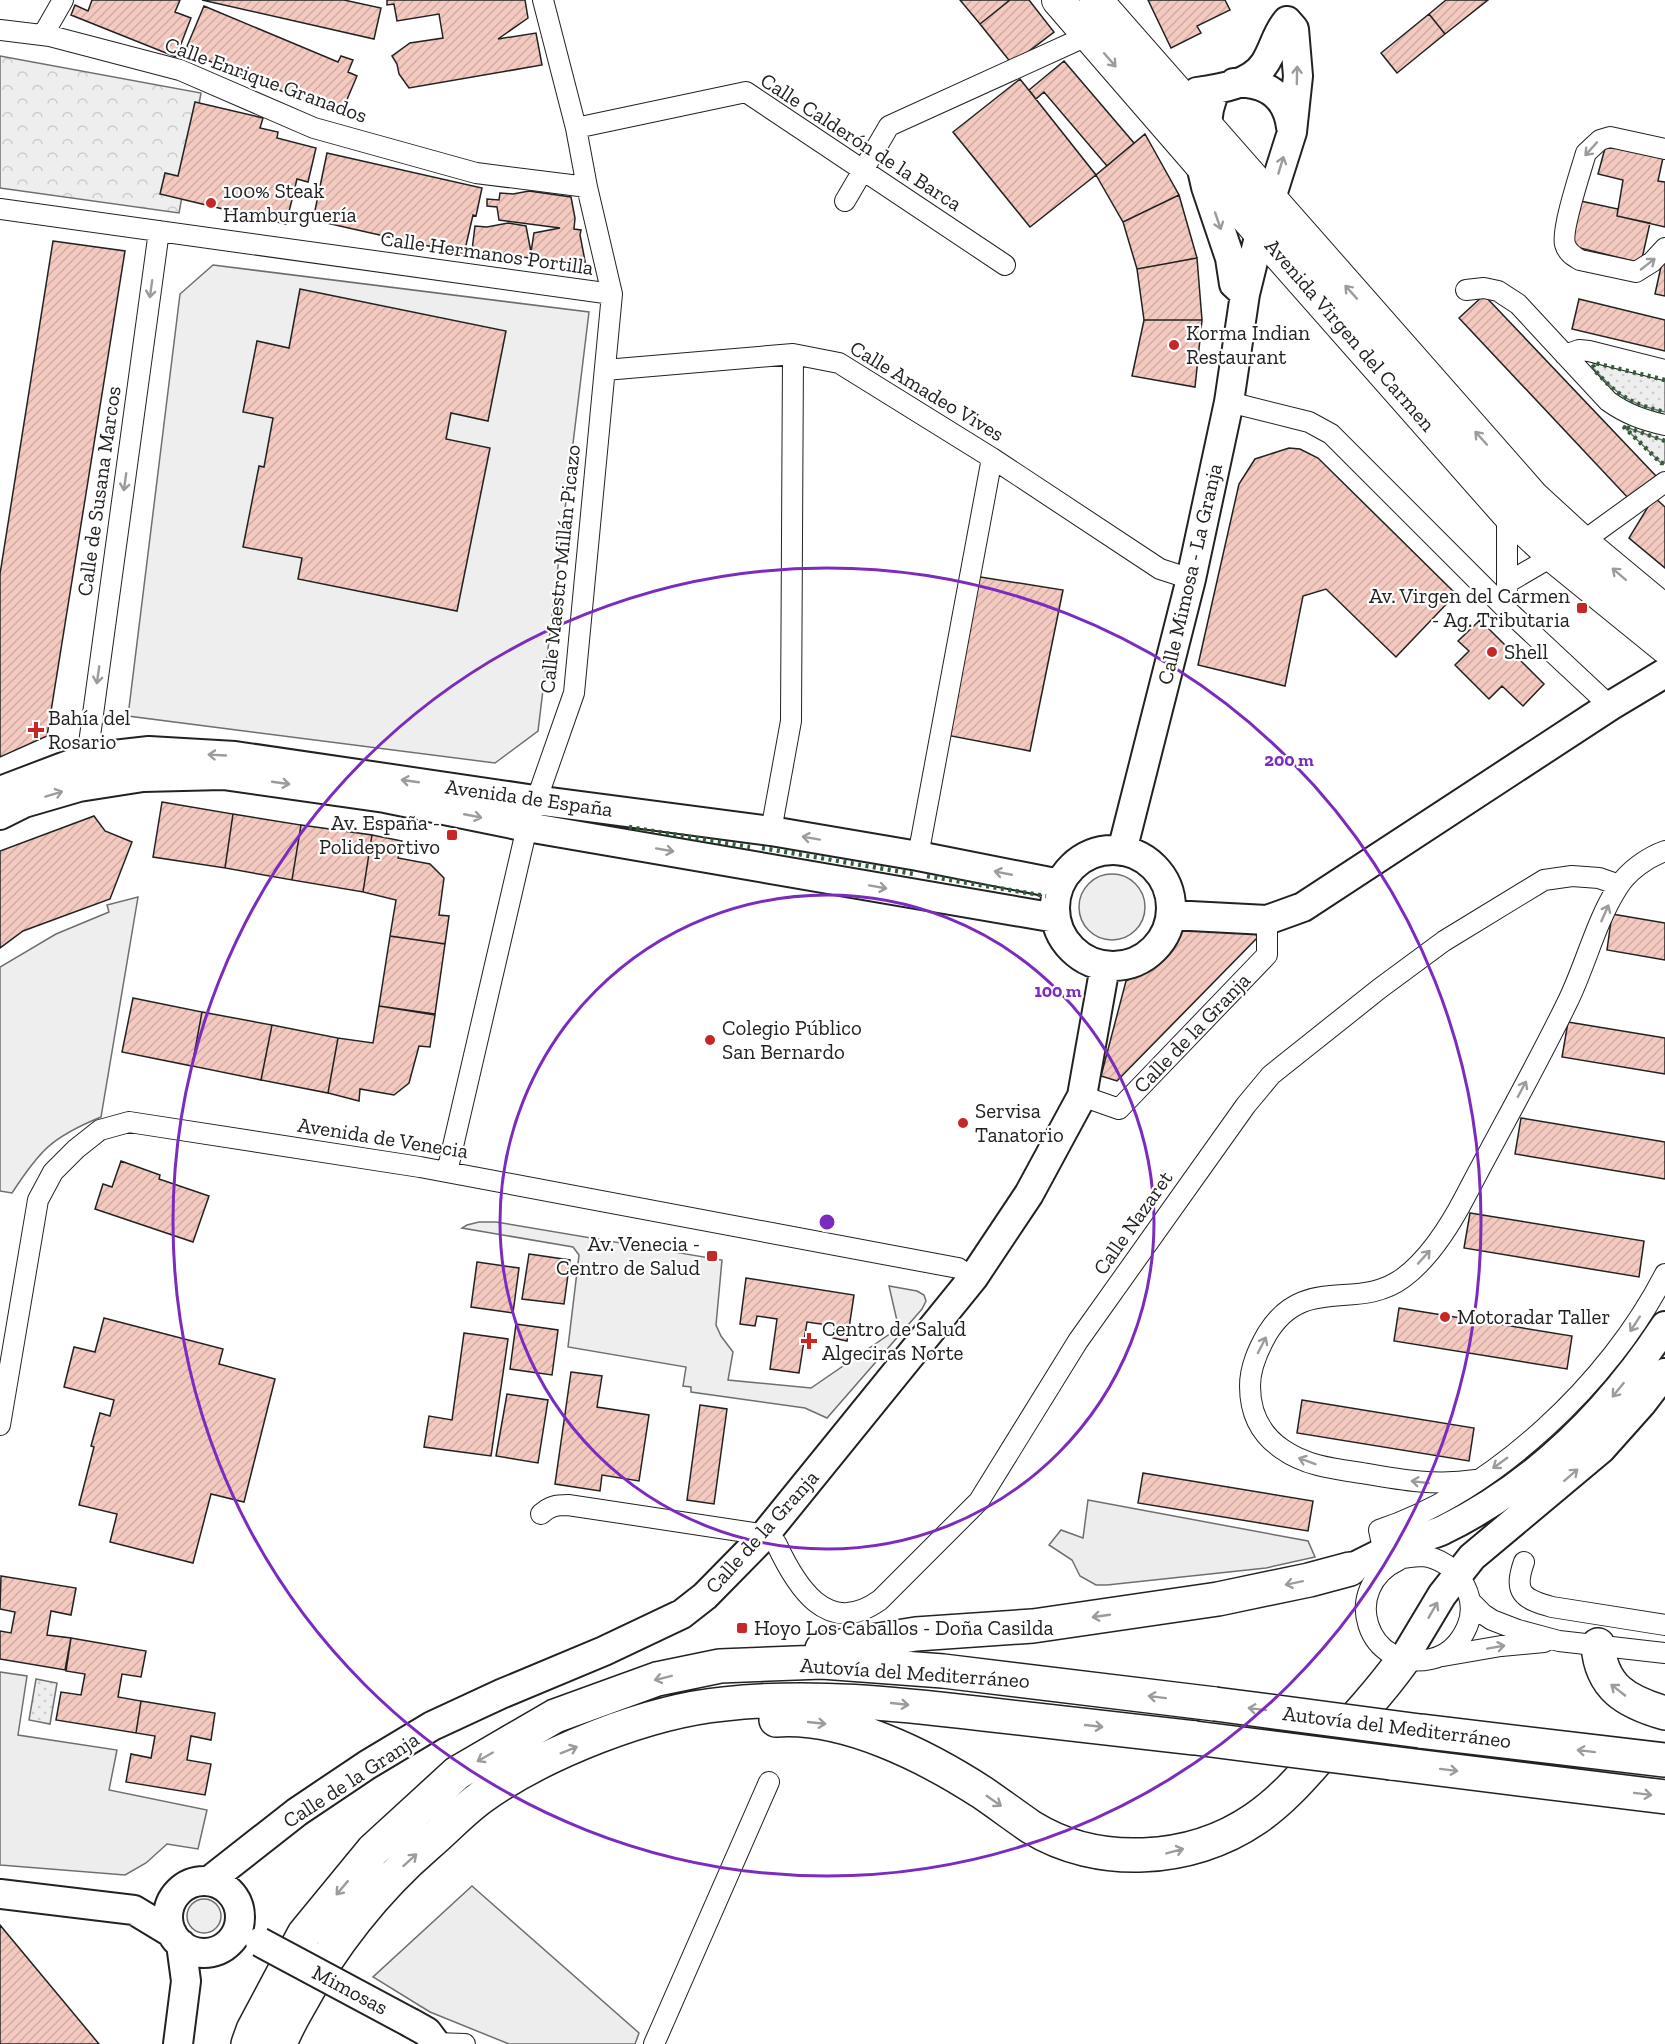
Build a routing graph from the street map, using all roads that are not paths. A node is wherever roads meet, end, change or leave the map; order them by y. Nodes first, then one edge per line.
1 (63, 0) edge
2 (543, 0) edge
3 (1058, 0) edge
4 (1096, 0) edge
5 (1285, 10) edge
6 (0, 30) edge
7 (43, 35) junction
8 (1089, 35) junction
9 (1225, 86) junction
10 (1173, 89) junction
11 (1206, 124) junction
12 (576, 128) junction
13 (1292, 132) junction
14 (1665, 149) edge
15 (1201, 165) junction
16 (863, 170) junction
17 (587, 187) junction
18 (1271, 199) junction
19 (845, 201) dead end
20 (0, 209) edge
21 (159, 231) junction
22 (1260, 233) junction
23 (1665, 248) edge
24 (1287, 264) junction
25 (1005, 265) dead end
26 (1466, 290) dead end
27 (612, 294) junction
28 (1245, 294) junction
29 (793, 354) junction
30 (1565, 355) junction
31 (605, 370) junction
32 (1665, 370) edge
33 (1229, 402) junction
34 (1665, 425) edge
35 (992, 458) junction
36 (1664, 484) edge
37 (1507, 513) junction
38 (1582, 542) junction
39 (1553, 556) junction
40 (1191, 579) junction
41 (1507, 583) junction
42 (1506, 609) junction
43 (1665, 611) edge
44 (1665, 647) edge
45 (1665, 673) edge
46 (1610, 706) junction
47 (90, 771) junction
48 (0, 791) edge
49 (531, 813) junction
50 (0, 815) edge
51 (771, 831) junction
52 (1122, 851) junction
53 (1665, 851) edge
54 (918, 856) junction
55 (1060, 884) junction
56 (1619, 885) junction
57 (1171, 915) junction
58 (1056, 918) junction
59 (1267, 920) junction
60 (1105, 966) junction
61 (1082, 1096) junction
62 (447, 1172) junction
63 (1665, 1274) edge
64 (973, 1278) junction
65 (1665, 1326) edge
66 (1665, 1373) edge
67 (0, 1425) edge
68 (1476, 1480) junction
69 (1506, 1492) junction
70 (1444, 1501) junction
71 (542, 1514) dead end
72 (763, 1537) junction
73 (1396, 1548) junction
74 (1524, 1562) dead end
75 (1350, 1569) joint
76 (1457, 1574) junction
77 (1470, 1601) junction
78 (1665, 1625) edge
79 (1559, 1641) junction
80 (1598, 1645) junction
81 (1665, 1653) edge
82 (1438, 1657) junction
83 (1403, 1660) junction
84 (720, 1666) junction
85 (1665, 1713) edge
86 (655, 1718) junction
87 (1665, 1760) edge
88 (769, 1782) dead end
89 (1665, 1797) edge
90 (220, 1887) junction
91 (0, 1894) edge
92 (175, 1894) junction
93 (134, 1910) junction
94 (227, 1937) junction
95 (176, 1938) junction
96 (186, 1981) junction
97 (178, 2044) edge
98 (248, 2044) edge
99 (280, 2044) edge
100 (436, 2044) edge
101 (465, 2044) edge
102 (654, 2044) edge

1 - 7 street
2 - 12 street, Calle Maestro Millán Picazo
3 - 8 main road, Avenida Virgen del Carmen
4 - 10 main road, Avenida Virgen del Carmen
5 - 9 main road
13 -> 5 main road, Calle Mimosa - La Granja
6 - 7 street, Calle Enrique Granados
7 - 17 street, Calle Enrique Granados
8 -> 15 main road, Avenida Virgen del Carmen
8 - 16 street
9 - 10 main road
9 - 11 main road
9 - 13 main road
10 - 11 main road, Avenida Virgen del Carmen
11 - 15 main road
11 - 18 main road, Avenida Virgen del Carmen
12 - 16 street, Calle Calderón de la Barca
12 - 17 street, Calle Maestro Millán Picazo
18 -> 13 main road, Calle Mimosa - La Granja
14 -> 23 street
15 - 22 main road, Avenida Virgen del Carmen
15 -> 28 main road
16 - 19 street
16 - 25 street, Calle Calderón de la Barca
17 - 27 street, Calle Maestro Millán Picazo
18 - 22 main road, Calle Mimosa - La Granja
38 -> 18 main road, Avenida Virgen del Carmen
20 - 21 street, Calle Hermanos Portilla
21 - 27 street, Calle Hermanos Portilla
21 -> 47 street, Calle de Susana Marcos
22 - 24 main road, Avenida Virgen del Carmen
22 - 28 main road, Calle Mimosa - La Granja
24 - 28 main road
24 - 37 main road, Avenida Virgen del Carmen
26 - 30 street
27 - 31 street, Calle Maestro Millán Picazo
28 - 33 main road, Calle Mimosa - La Granja
29 - 31 street, Calle Amadeo Vives
29 - 35 street, Calle Amadeo Vives
29 - 51 street
30 - 32 street
30 - 34 street
31 - 49 street, Calle Maestro Millán Picazo
33 - 40 main road, Calle Mimosa - La Granja
33 - 42 street
35 - 40 street, Calle Amadeo Vives
35 - 54 street
36 - 38 street
37 - 39 main road, Avenida Virgen del Carmen
37 - 41 street
38 - 39 street
43 -> 38 main road, Avenida Virgen del Carmen
39 - 41 street
39 - 44 main road, Avenida Virgen del Carmen
40 - 52 main road, Calle Mimosa - La Granja
41 - 42 street
42 - 46 street
45 - 46 main road
46 - 59 main road
47 - 48 main road, Avenida de España
47 - 49 main road, Avenida de España
50 -> 47 main road, Avenida de España
49 - 51 main road, Avenida de España
49 -> 58 main road, Avenida de España
49 - 62 street, Calle Maestro Millán Picazo
54 -> 51 main road, Avenida de España
52 - 55 main road
52 - 57 main road
53 - 56 street
55 -> 54 main road, Avenida de España
55 - 58 main road
68 -> 56 street
56 - 72 street, Calle Nazaret
57 - 59 main road
57 - 60 main road
58 - 60 main road
59 - 61 street, Calle de la Granja
60 - 61 main road, Calle de la Granja
61 - 64 main road, Calle de la Granja
62 - 64 street, Avenida de Venecia
62 - 67 street, Avenida de Venecia
63 -> 68 street
64 - 72 main road, Calle de la Granja
65 -> 69 main road
76 -> 66 main road
68 - 70 street
69 - 70 street
69 - 73 main road
70 - 73 street
71 - 72 street
72 - 90 main road, Calle de la Granja
73 - 75 main road
73 - 76 street
73 - 83 street
74 - 78 street
75 -> 84 highway
76 - 77 street
83 -> 76 main road
77 - 79 street
77 - 82 street
79 - 80 street
82 -> 79 street
80 - 81 street
85 -> 80 highway
82 - 83 street
86 -> 83 highway
87 -> 84 highway, Autovía del Mediterráneo, bridge
84 -> 98 highway, Autovía del Mediterráneo
86 -> 89 highway, Autovía del Mediterráneo, bridge
99 -> 86 highway, Autovía del Mediterráneo
88 - 102 street
90 - 92 main road
90 - 94 main road
91 - 93 main road
92 - 93 main road
92 - 95 main road
93 - 95 main road
94 - 95 main road
94 - 96 main road
94 - 100 main road, Mimosas, bridge
95 - 96 main road
96 - 97 main road
100 - 101 street

